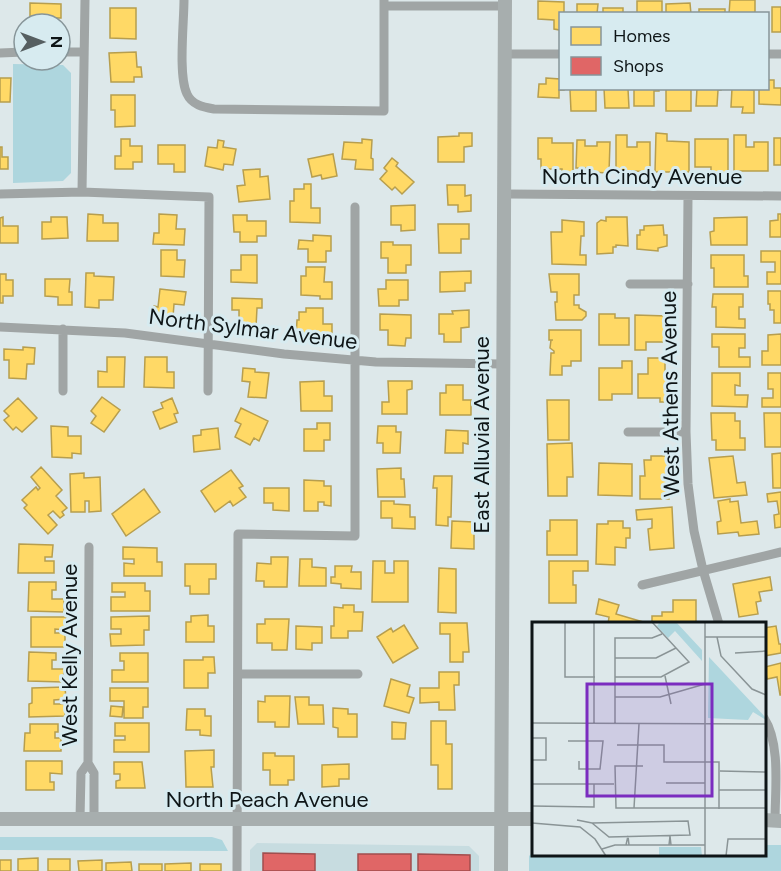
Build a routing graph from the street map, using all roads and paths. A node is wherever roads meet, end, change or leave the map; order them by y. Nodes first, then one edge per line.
1 (85, 0) edge
2 (184, 0) edge
3 (384, 3) edge
4 (505, 3) edge
5 (72, 52) edge
6 (84, 52) junction
7 (505, 54) junction
8 (559, 54) edge
9 (82, 192) junction
10 (0, 194) edge
11 (503, 194) junction
12 (688, 196) junction
13 (781, 196) edge
14 (355, 207) dead end
15 (630, 284) dead end
16 (688, 284) junction
17 (0, 327) edge
18 (63, 329) junction
19 (209, 343) junction
20 (354, 361) junction
21 (502, 364) junction
22 (63, 391) dead end
23 (208, 391) dead end
24 (628, 432) dead end
25 (686, 432) junction
26 (89, 547) dead end
27 (781, 552) edge
28 (703, 570) junction
29 (642, 585) dead end
30 (718, 622) edge
31 (238, 674) junction
32 (358, 674) dead end
33 (766, 721) edge
34 (88, 763) junction
35 (0, 819) edge
36 (87, 819) junction
37 (501, 819) junction
38 (532, 819) edge
39 (237, 820) junction
40 (774, 821) edge
41 (237, 871) edge
42 (501, 871) edge

1 - 6 street
2 - 3 street
3 - 4 street
4 - 7 street, East Alluvial Avenue
5 - 6 street
6 - 9 street
7 - 8 street
7 - 11 street, East Alluvial Avenue
9 - 10 street
9 - 19 street
11 - 12 street, North Cindy Avenue
11 - 21 street, East Alluvial Avenue
12 - 13 street, North Cindy Avenue
12 - 16 street, West Athens Avenue
14 - 20 street
15 - 16 street
16 - 25 street, West Athens Avenue
17 - 18 street, North Sylmar Avenue
18 - 19 street, North Sylmar Avenue
18 - 22 street
19 - 20 street, North Sylmar Avenue
19 - 23 street
20 - 21 street, North Sylmar Avenue
20 - 31 street
21 - 37 street, East Alluvial Avenue
24 - 25 street
25 - 28 street, West Athens Avenue
26 - 34 street, West Kelly Avenue
27 - 28 street
28 - 29 street
28 - 30 street, West Athens Avenue
31 - 32 street
31 - 39 street
33 - 40 street
34 - 36 street, West Kelly Avenue
34 - 36 street, West Kelly Avenue
35 - 36 street, North Peach Avenue
36 - 39 street, North Peach Avenue
37 - 38 street, North Peach Avenue
37 - 39 street, North Peach Avenue
37 - 42 street, East Alluvial Avenue
39 - 41 street

